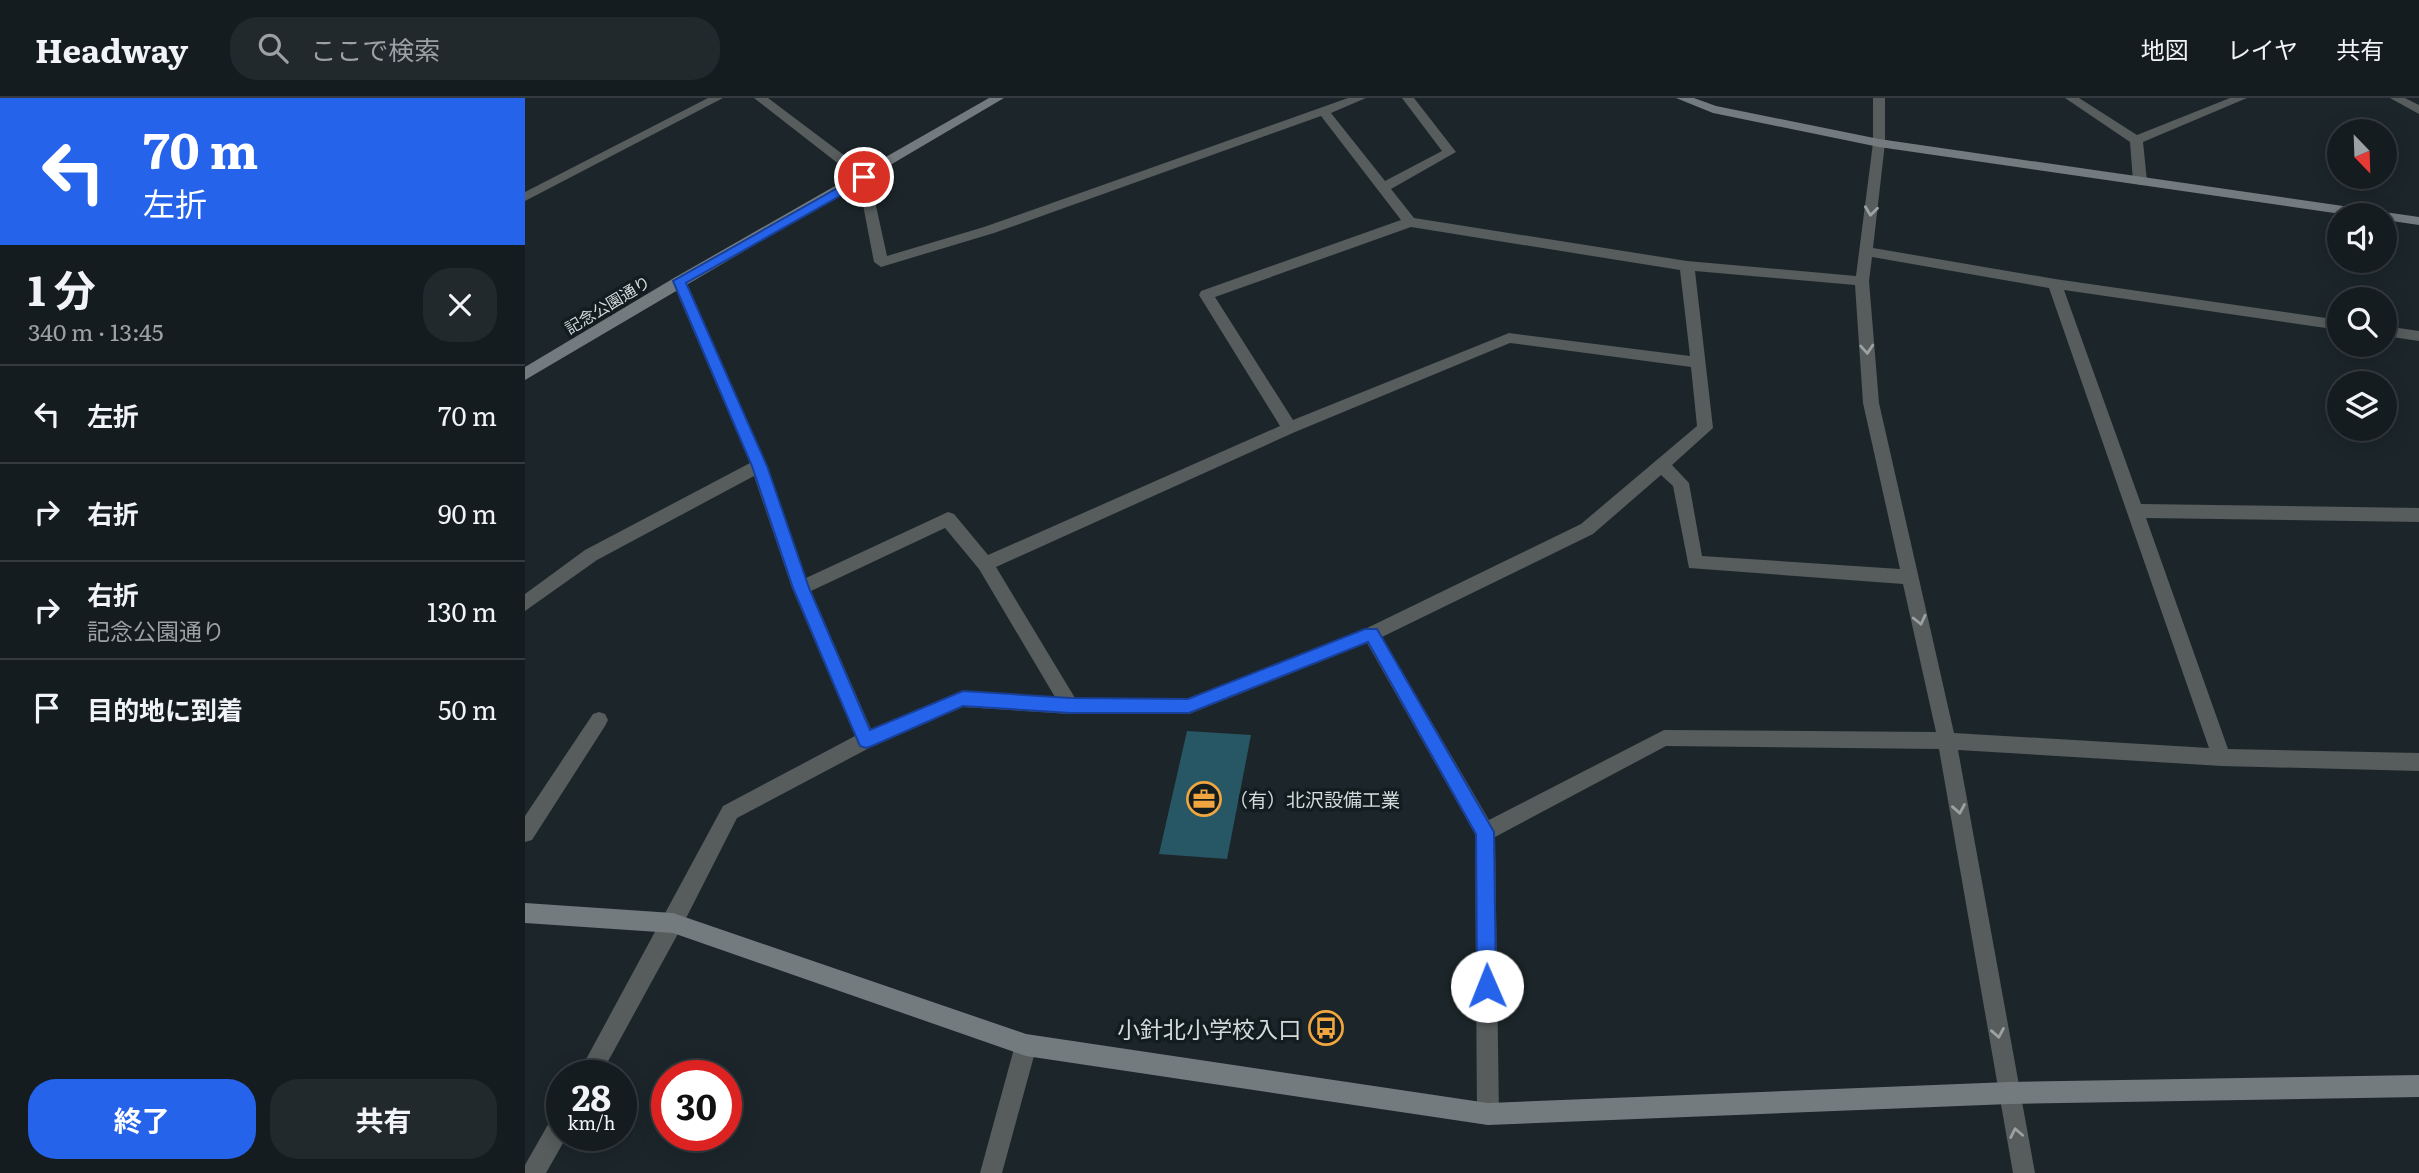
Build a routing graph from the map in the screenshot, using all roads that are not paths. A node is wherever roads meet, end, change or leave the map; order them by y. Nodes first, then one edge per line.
1 (717, 98) edge
2 (760, 98) edge
3 (998, 98) edge
4 (1360, 98) edge
5 (1408, 98) edge
6 (1682, 98) edge
7 (1879, 98) edge
8 (2071, 98) edge
9 (2241, 98) edge
10 (2396, 98) edge
11 (1323, 110) junction
12 (2419, 110) edge
13 (2136, 140) junction
14 (1879, 143) junction
15 (864, 177) junction
16 (2140, 181) junction
17 (1383, 188) junction
18 (525, 197) edge
19 (2327, 208) edge
20 (2397, 218) edge
21 (2419, 221) edge
22 (1410, 222) junction
23 (1866, 251) junction
24 (1687, 266) junction
25 (679, 281) junction
26 (1862, 281) junction
27 (2055, 284) junction
28 (2327, 323) edge
29 (2397, 333) edge
30 (2419, 336) edge
31 (1696, 362) junction
32 (525, 374) edge
33 (1290, 428) junction
34 (1661, 465) junction
35 (759, 466) junction
36 (2137, 511) junction
37 (2419, 515) edge
38 (985, 564) junction
39 (1910, 577) junction
40 (801, 588) junction
41 (525, 604) edge
42 (1371, 634) junction
43 (1070, 706) junction
44 (599, 720) dead end
45 (866, 740) junction
46 (1947, 741) junction
47 (2222, 757) junction
48 (2419, 762) edge
49 (1485, 832) junction
50 (525, 833) edge
51 (525, 913) edge
52 (673, 923) junction
53 (1026, 1045) junction
54 (596, 1060) edge
55 (2419, 1086) edge
56 (2009, 1093) junction
57 (1488, 1114) junction
58 (546, 1150) edge
59 (533, 1173) edge
60 (991, 1173) edge
61 (2024, 1173) edge

1 - 18 street
2 - 15 street
3 - 15 street, 記念公園通り
4 - 11 street
5 - 17 street
6 - 14 street
7 - 14 street
8 - 13 street
9 - 13 street
10 - 12 street
11 - 15 street
11 - 17 street
13 - 16 street
14 - 16 street
14 -> 23 street
15 - 25 street, 記念公園通り
16 - 19 street
17 - 22 street
20 - 21 street
22 - 24 street
22 - 33 street
23 - 26 street
23 - 27 street
24 - 26 street
24 - 31 street
25 - 32 street, 記念公園通り
25 - 35 street
26 -> 39 street
27 - 28 street
27 - 36 street
29 - 30 street
31 - 33 street
31 - 34 street
33 - 38 street
34 - 39 street
34 - 42 street
35 - 40 street
35 - 41 street
36 - 37 street
36 - 47 street
38 - 40 street
38 - 43 street
39 -> 46 street
40 - 45 street
42 - 43 street
42 - 49 street
43 - 45 street
44 - 50 street
45 - 52 street
46 - 47 street
46 - 49 street
46 -> 56 street
47 - 48 street
49 - 57 street
51 - 52 street
52 - 53 street
52 - 54 street
53 - 57 street
53 - 60 street
55 - 56 street
56 - 57 street
61 -> 56 street
58 - 59 street

